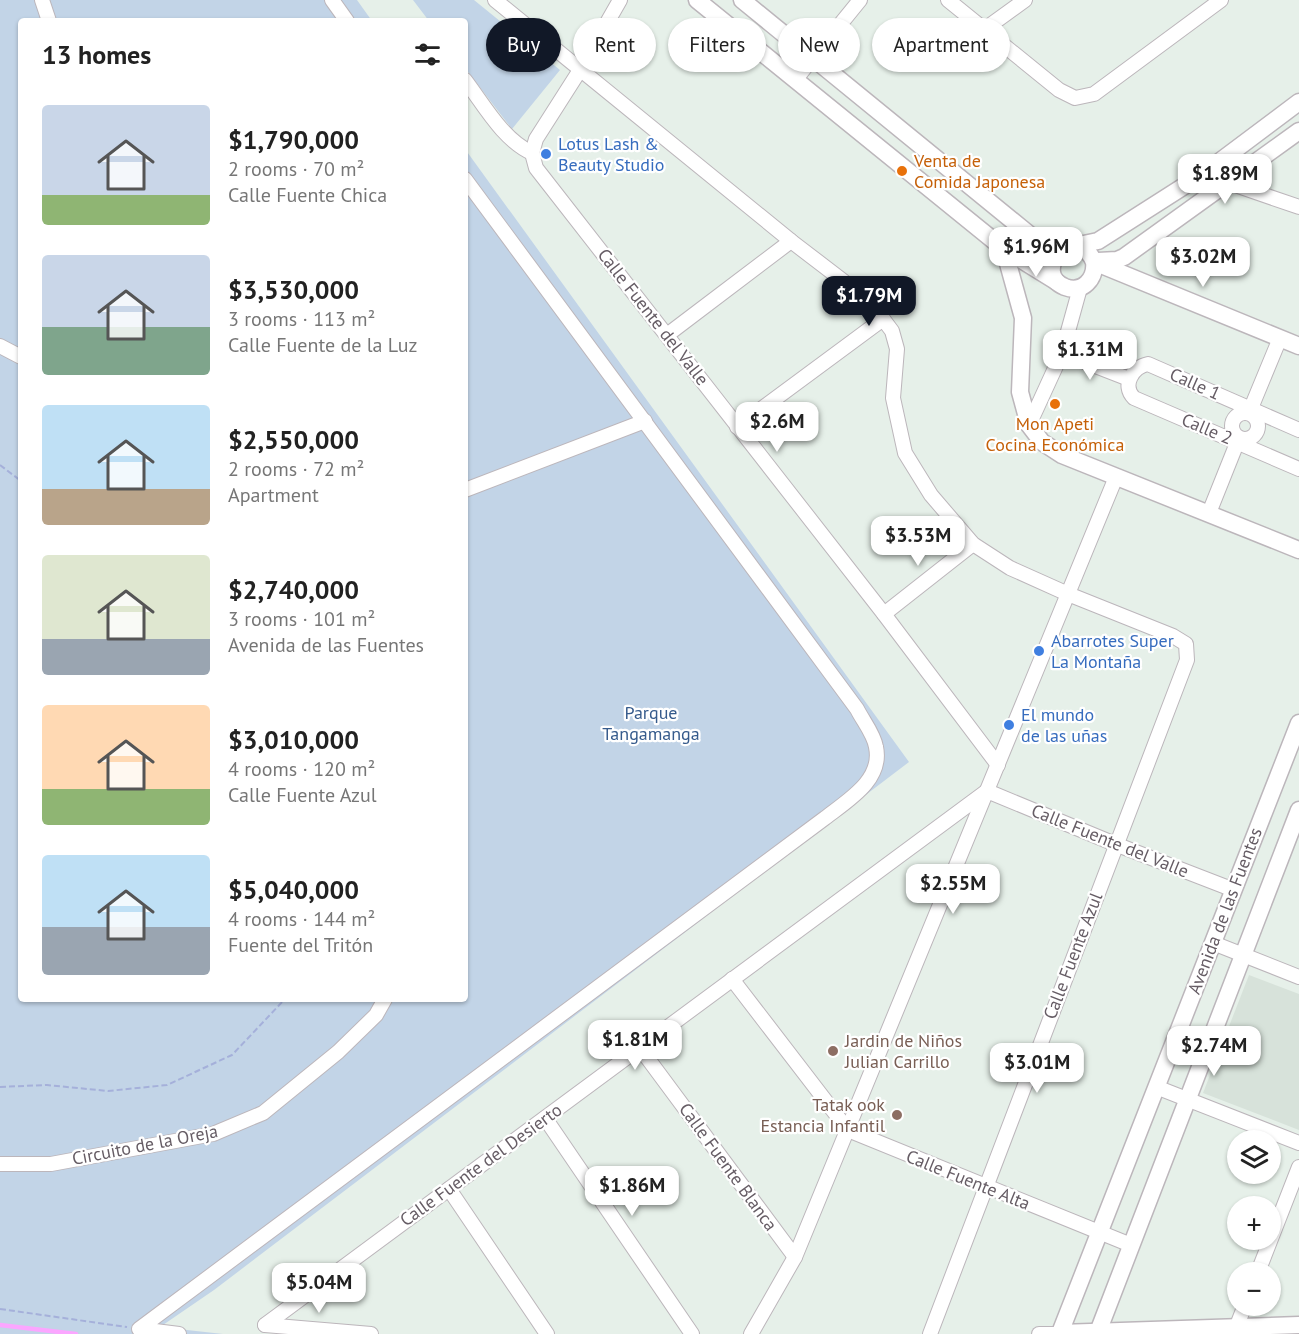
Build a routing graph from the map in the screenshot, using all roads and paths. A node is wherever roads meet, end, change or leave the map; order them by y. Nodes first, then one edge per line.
1 (42, 0) edge
2 (332, 0) edge
3 (495, 0) edge
4 (620, 0) edge
5 (697, 0) edge
6 (742, 0) edge
7 (860, 0) edge
8 (948, 0) edge
9 (1025, 0) edge
10 (1221, 0) edge
11 (48, 18) edge
12 (345, 18) edge
13 (610, 18) edge
14 (846, 18) edge
15 (971, 18) edge
16 (1000, 18) edge
17 (778, 29) edge
18 (1010, 50) edge
19 (573, 64) edge
20 (579, 72) edge
21 (582, 72) edge
22 (802, 72) edge
23 (831, 72) edge
24 (795, 80) junction
25 (468, 84) edge
26 (1299, 102) edge
27 (1299, 130) edge
28 (532, 153) junction
29 (1203, 174) junction
30 (1229, 182) junction
31 (468, 183) edge
32 (1299, 207) edge
33 (791, 241) junction
34 (1065, 248) junction
35 (1004, 249) junction
36 (1131, 252) junction
37 (1094, 262) junction
38 (1057, 282) junction
39 (1145, 282) junction
40 (1080, 288) junction
41 (883, 319) junction
42 (667, 335) junction
43 (1280, 339) junction
44 (0, 346) edge
45 (1299, 346) edge
46 (1062, 353) junction
47 (18, 355) edge
48 (1129, 379) junction
49 (1250, 411) junction
50 (645, 421) junction
51 (1029, 425) junction
52 (736, 427) junction
53 (1299, 430) edge
54 (1238, 440) junction
55 (0, 465) edge
56 (1299, 469) edge
57 (1116, 477) junction
58 (18, 479) edge
59 (468, 488) edge
60 (1209, 513) junction
61 (973, 544) junction
62 (1299, 550) edge
63 (1068, 594) junction
64 (884, 614) junction
65 (1299, 723) edge
66 (998, 765) junction
67 (987, 791) junction
68 (1299, 810) edge
69 (1115, 844) junction
70 (1234, 890) junction
71 (1213, 943) junction
72 (1243, 954) junction
73 (1299, 977) edge
74 (732, 980) junction
75 (282, 1002) edge
76 (383, 1002) edge
77 (640, 1048) junction
78 (0, 1087) edge
79 (1156, 1088) junction
80 (1187, 1099) junction
81 (545, 1118) junction
82 (848, 1130) junction
83 (1299, 1143) edge
84 (0, 1164) edge
85 (1299, 1167) edge
86 (985, 1187) junction
87 (449, 1188) junction
88 (1100, 1233) junction
89 (1131, 1245) junction
90 (795, 1257) junction
91 (1262, 1262) edge
92 (0, 1309) edge
93 (1241, 1316) edge
94 (1299, 1325) edge
95 (1236, 1328) junction
96 (139, 1329) junction
97 (1098, 1333) edge
98 (179, 1334) edge
99 (371, 1334) edge
100 (547, 1334) edge
101 (692, 1334) edge
102 (751, 1334) edge
103 (930, 1334) edge
104 (1039, 1334) edge
105 (1060, 1334) edge

1 - 11 street
2 - 12 street
3 - 19 street
4 - 13 street
5 - 24 street
6 - 17 street
7 - 14 street
8 - 15 street
9 - 16 street
10 - 18 street
20 - 28 street
21 - 33 street
22 - 24 street
23 - 34 street
24 - 35 street
25 - 28 street, Calle Fuente del Valle
26 - 29 street
27 - 30 street
28 - 42 street, Calle Fuente del Valle
29 - 30 street
29 - 34 street
30 - 32 street
30 - 36 street
31 - 50 street
33 - 41 street
33 - 42 street
34 - 37 street
34 - 38 street
35 - 38 street
35 - 51 street
36 - 37 street
36 - 39 street
37 - 39 street
37 - 40 street
38 - 40 street
39 - 43 street
40 - 46 street
41 - 52 street
41 - 61 street
42 - 52 street, Calle Fuente del Valle
43 - 45 street
43 - 49 street
44 - 47 street
46 - 48 street
46 - 51 street
48 - 49 street, Calle 1
48 - 54 street, Calle 2
49 - 53 street, Calle 1
49 - 54 street
49 - 54 street
50 - 59 street
50 - 96 street
51 - 57 street
52 - 64 street, Calle Fuente del Valle
54 - 56 street, Calle 2
54 - 60 street
55 - 58 path
57 - 60 street
57 - 63 street
60 - 62 street
61 - 63 street
61 - 64 street
63 - 66 street
63 - 69 street, Calle Fuente Azul
64 - 66 street, Calle Fuente del Valle
65 - 70 street, Avenida de las Fuentes
66 - 67 street
67 - 69 street, Calle Fuente del Valle
67 - 74 street, Calle Fuente del Desierto
67 - 82 street
68 - 72 street, Avenida de las Fuentes
69 - 70 street, Calle Fuente del Valle
69 - 86 street, Calle Fuente Azul
70 - 71 street, Avenida de las Fuentes
71 - 72 street
71 - 79 street, Avenida de las Fuentes
72 - 73 street
72 - 80 street, Avenida de las Fuentes
74 - 77 street, Calle Fuente del Desierto
74 - 82 street, Calle Fuente Alta
75 - 78 path
76 - 84 street, Circuito de la Oreja
77 - 81 street, Calle Fuente del Desierto
77 - 90 street, Calle Fuente Blanca
79 - 80 street
79 - 88 street, Avenida de las Fuentes
80 - 83 street
80 - 89 street, Avenida de las Fuentes
81 - 87 street, Calle Fuente del Desierto
81 - 101 street
82 - 86 street, Calle Fuente Alta
82 - 90 street
85 - 91 street
86 - 88 street, Calle Fuente Alta
86 - 103 street, Calle Fuente Azul
87 - 99 street, Calle Fuente del Desierto
87 - 100 street
88 - 89 street, Calle Fuente Alta
88 - 105 street, Avenida de las Fuentes
89 - 97 street, Avenida de las Fuentes
90 - 102 street
92 - 96 path
93 - 95 street
94 - 95 street
95 - 97 street
96 - 98 street
97 - 105 street
104 - 105 street

